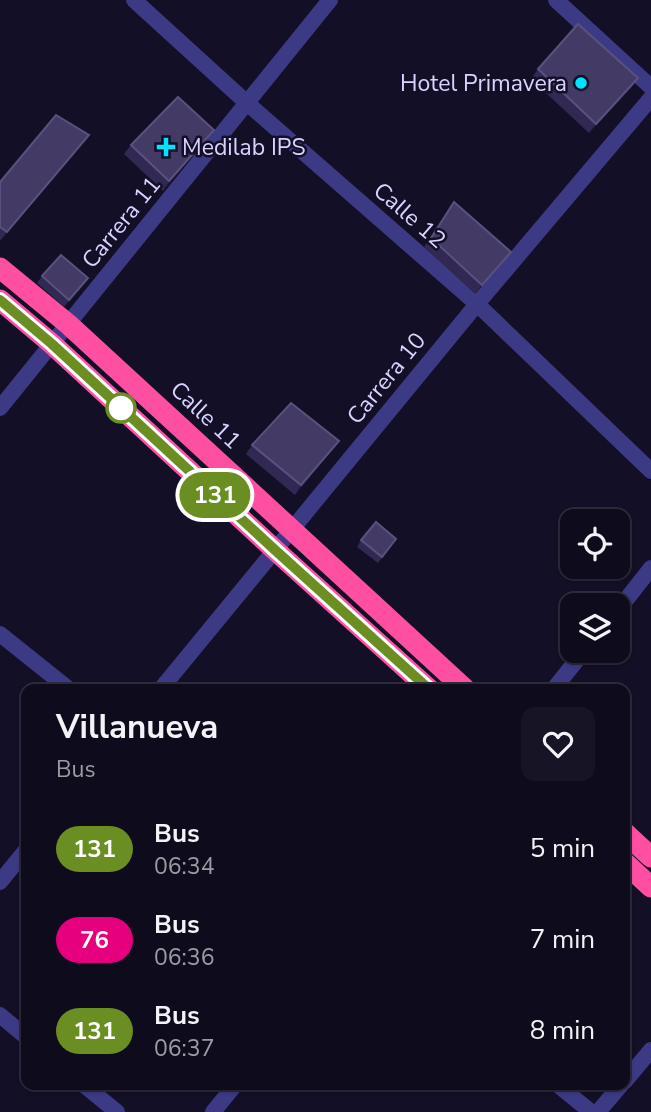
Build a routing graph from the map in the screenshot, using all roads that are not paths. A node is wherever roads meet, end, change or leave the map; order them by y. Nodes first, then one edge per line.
1 (134, 0) edge
2 (330, 0) edge
3 (556, 0) edge
4 (651, 87) edge
5 (651, 97) edge
6 (247, 103) junction
7 (0, 268) edge
8 (0, 300) edge
9 (477, 304) junction
10 (68, 324) junction
11 (52, 344) junction
12 (0, 408) edge
13 (651, 471) edge
14 (291, 530) junction
15 (275, 550) junction
16 (651, 568) edge
17 (630, 595) edge
18 (0, 634) edge
19 (574, 663) edge
20 (62, 684) edge
21 (165, 684) edge
22 (423, 684) edge
23 (459, 684) edge
24 (558, 684) edge
25 (630, 838) edge
26 (21, 856) edge
27 (651, 857) edge
28 (630, 868) edge
29 (0, 882) edge
30 (651, 887) edge
31 (0, 1015) edge
32 (21, 1033) edge
33 (651, 1050) edge
34 (630, 1075) edge
35 (91, 1090) edge
36 (231, 1090) edge
37 (564, 1090) edge
38 (617, 1090) edge
39 (117, 1112) edge
40 (213, 1112) edge
41 (591, 1112) edge
42 (598, 1112) edge

1 - 6 street, Calle 12
2 - 6 street, Carrera 11
3 - 4 street
5 - 9 street, Carrera 10
6 - 9 street, Calle 12
6 - 10 street, Carrera 11
7 - 10 highway, Calle 11
8 - 11 highway
9 - 13 street, Calle 12
9 - 14 street, Carrera 10
10 - 11 street, Carrera 11
10 - 14 highway, Calle 11
11 - 12 street, Carrera 11
11 - 15 highway
14 - 15 street, Carrera 10
14 - 23 highway, Calle 11
15 - 21 street, Carrera 10
15 - 22 highway
16 - 17 street
18 - 20 street
19 - 24 street
25 - 27 highway
26 - 29 street
28 - 30 highway
31 - 32 street
33 - 34 street
35 - 39 street
36 - 40 street
37 - 41 street
38 - 42 street

